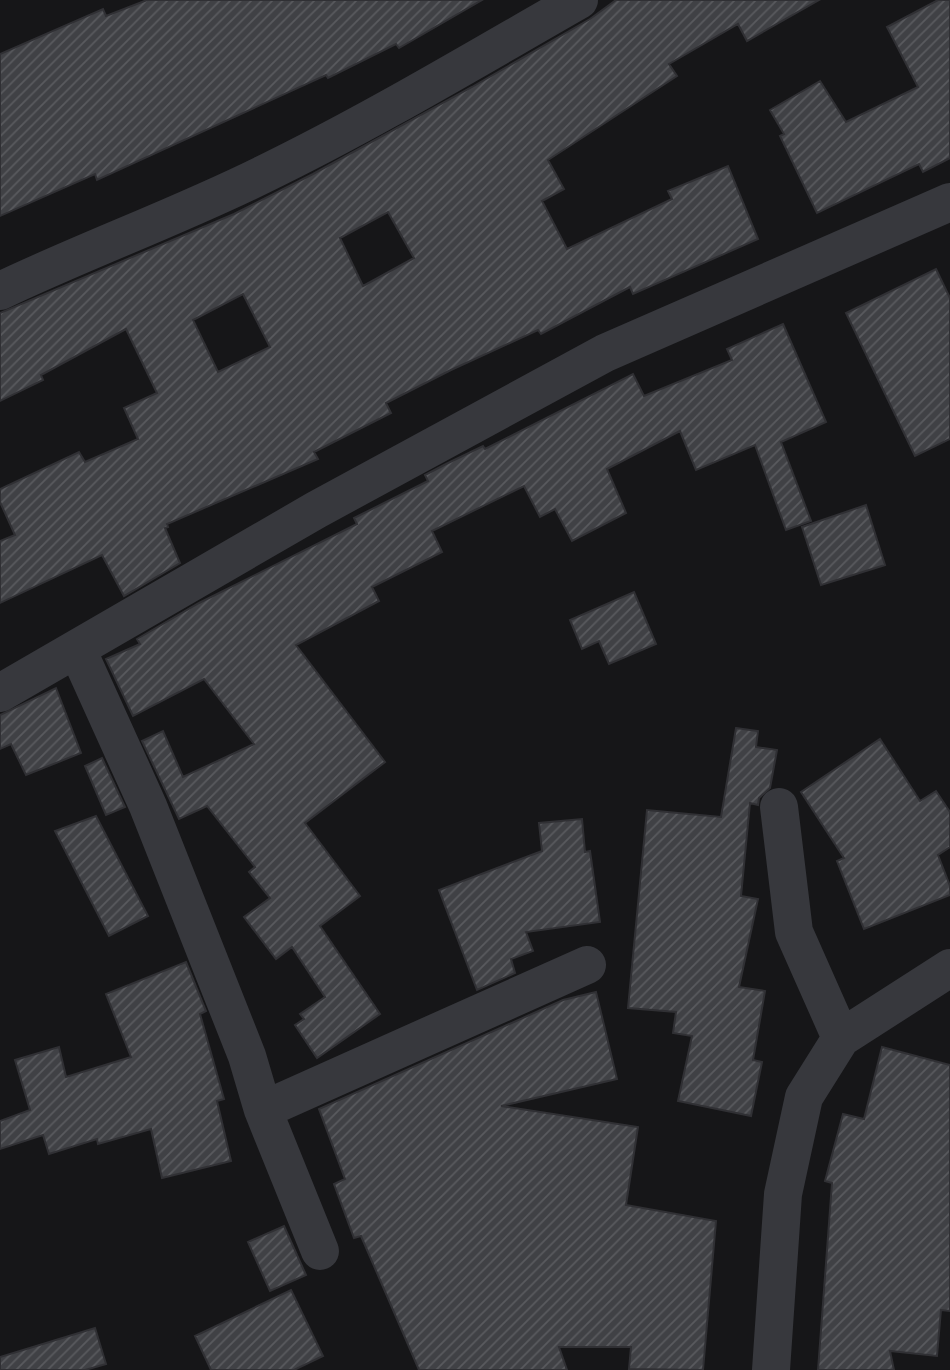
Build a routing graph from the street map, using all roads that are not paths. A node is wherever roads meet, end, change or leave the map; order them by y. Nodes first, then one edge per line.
1 (579, 0) edge
2 (950, 202) edge
3 (0, 291) edge
4 (77, 649) junction
5 (0, 693) edge
6 (779, 807) dead end
7 (587, 965) dead end
8 (950, 968) edge
9 (841, 1038) junction
10 (263, 1110) junction
11 (320, 1251) dead end
12 (771, 1370) edge

1 - 3 street
2 - 4 street
4 - 5 street
4 - 10 street
6 - 9 street
7 - 10 street
8 - 9 street
9 - 12 street
10 - 11 street

